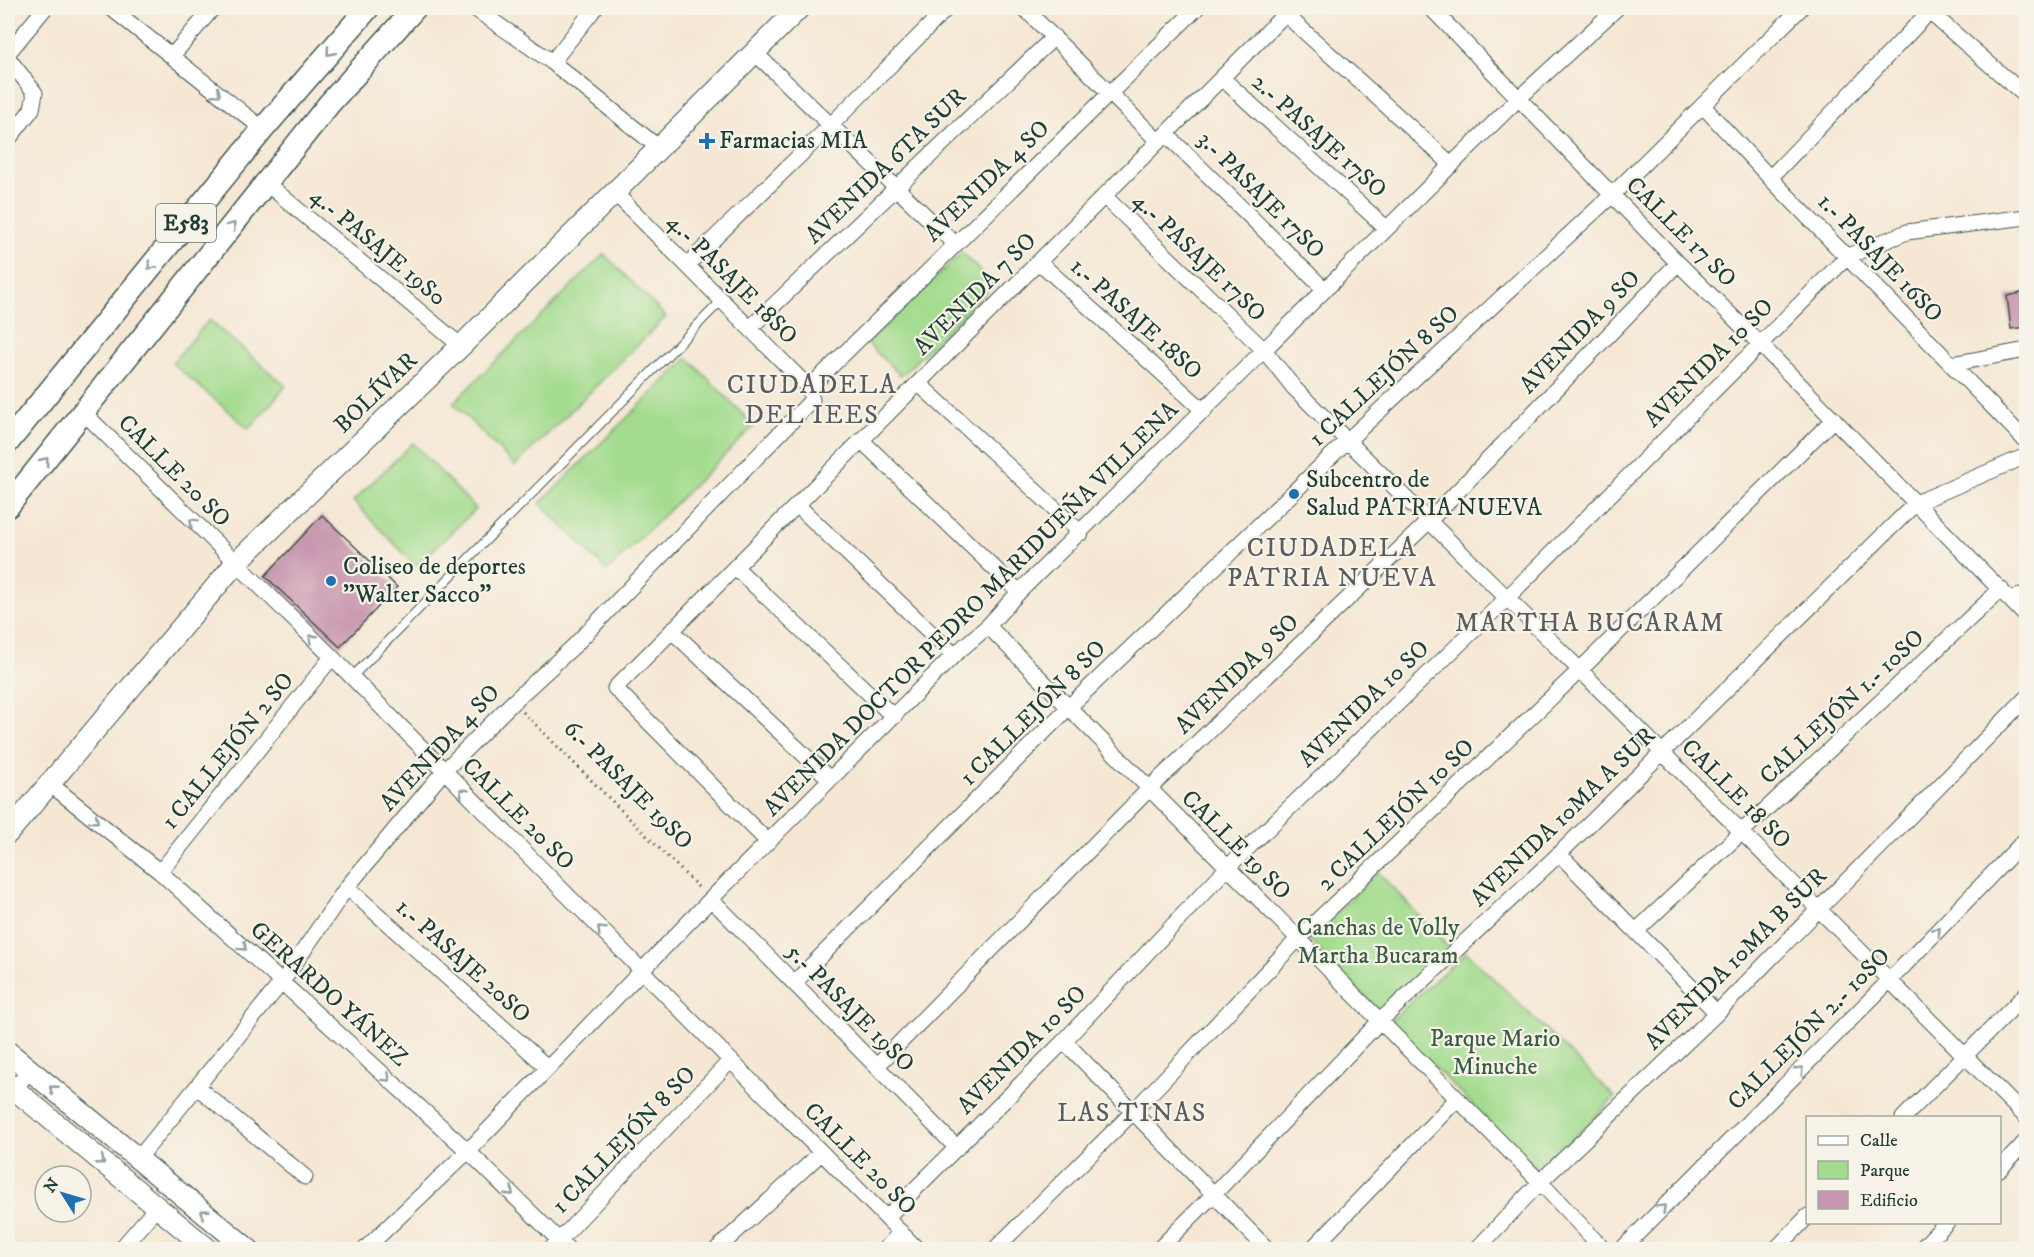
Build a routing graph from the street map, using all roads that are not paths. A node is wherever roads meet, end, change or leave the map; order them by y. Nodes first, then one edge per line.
1 (45, 8) edge
2 (111, 8) edge
3 (213, 8) edge
4 (368, 8) edge
5 (415, 8) edge
6 (474, 8) edge
7 (596, 8) edge
8 (799, 8) edge
9 (947, 8) edge
10 (1024, 8) edge
11 (1197, 8) edge
12 (1431, 8) edge
13 (1801, 8) edge
14 (1929, 9) edge
15 (1608, 10) edge
16 (1288, 11) edge
17 (1053, 37) junction
18 (754, 52) junction
19 (8, 53) edge
20 (172, 57) junction
21 (8, 58) edge
22 (552, 63) junction
23 (1221, 78) junction
24 (1110, 93) junction
25 (2026, 96) edge
26 (1519, 98) junction
27 (1703, 106) junction
28 (831, 125) junction
29 (263, 129) junction
30 (1162, 137) junction
31 (8, 140) edge
32 (659, 148) junction
33 (1452, 165) junction
34 (1770, 178) junction
35 (266, 183) junction
36 (896, 188) junction
37 (615, 192) junction
38 (1612, 195) junction
39 (1104, 196) junction
40 (2026, 217) edge
41 (1386, 228) junction
42 (955, 244) junction
43 (1848, 256) junction
44 (1039, 262) junction
45 (1678, 263) junction
46 (687, 265) junction
47 (1324, 289) junction
48 (722, 300) junction
49 (750, 328) junction
50 (1760, 344) junction
51 (462, 346) junction
52 (1264, 350) junction
53 (2026, 350) edge
54 (1952, 364) junction
55 (918, 383) junction
56 (810, 394) junction
57 (1204, 411) junction
58 (84, 413) junction
59 (1834, 419) junction
60 (861, 441) junction
61 (1347, 441) junction
62 (2026, 441) edge
63 (8, 442) edge
64 (2026, 456) edge
65 (1916, 503) junction
66 (797, 505) junction
67 (8, 506) edge
68 (1429, 521) junction
69 (1081, 533) junction
70 (235, 564) junction
71 (735, 567) junction
72 (1019, 592) junction
73 (2026, 593) edge
74 (2006, 595) junction
75 (1507, 598) junction
76 (2026, 616) edge
77 (988, 626) junction
78 (672, 631) junction
79 (954, 655) junction
80 (332, 657) junction
81 (1580, 670) junction
82 (351, 678) junction
83 (2026, 698) edge
84 (1068, 708) junction
85 (894, 717) junction
86 (1662, 752) junction
87 (443, 772) junction
88 (830, 779) junction
89 (49, 783) junction
90 (1149, 789) junction
91 (1742, 832) junction
92 (8, 833) edge
93 (2026, 839) edge
94 (768, 842) junction
95 (1559, 854) junction
96 (1227, 868) junction
97 (160, 872) junction
98 (347, 887) junction
99 (711, 899) junction
100 (1819, 908) junction
101 (1636, 932) junction
102 (1298, 939) junction
103 (643, 971) junction
104 (1890, 980) junction
105 (282, 982) junction
106 (795, 983) junction
107 (2026, 994) edge
108 (1717, 1013) junction
109 (1380, 1022) junction
110 (1064, 1041) junction
111 (8, 1052) edge
112 (1964, 1054) junction
113 (730, 1061) junction
114 (877, 1066) junction
115 (548, 1068) junction
116 (29, 1070) junction
117 (197, 1087) junction
118 (10, 1091) edge
119 (1457, 1099) junction
120 (1132, 1113) junction
121 (1905, 1116) edge
122 (2026, 1117) edge
123 (2026, 1141) edge
124 (957, 1148) junction
125 (468, 1151) junction
126 (821, 1153) junction
127 (138, 1159) junction
128 (2001, 1168) edge
129 (305, 1177) dead end
130 (1540, 1182) junction
131 (1213, 1195) junction
132 (157, 1207) junction
133 (887, 1217) junction
134 (1806, 1218) edge
135 (1945, 1224) edge
136 (901, 1232) junction
137 (560, 1246) edge
138 (120, 1250) edge
139 (209, 1250) edge
140 (249, 1250) edge
141 (364, 1250) edge
142 (716, 1250) edge
143 (884, 1250) edge
144 (918, 1250) edge
145 (994, 1250) edge
146 (1158, 1250) edge
147 (1268, 1250) edge
148 (1311, 1250) edge
149 (1476, 1250) edge
150 (1604, 1250) edge
151 (1621, 1250) edge
152 (1775, 1250) edge
153 (1920, 1250) edge

1 - 19 street
2 - 20 street
3 - 20 street
4 -> 29 main road, E583
5 - 35 main road, E583
6 - 22 street
7 - 22 street
8 - 18 street, BOLÍVAR
9 - 28 street
10 - 17 street, 3.- PASAJE 17SO
11 - 24 street, AVENIDA 4 SO
12 - 26 street, CALLE 17 SO
13 - 27 street, 1 CALLEJÓN 8 SO
14 - 25 street
14 - 34 street
15 - 26 street, AVENIDA DOCTOR PEDRO MARIDUEÑA VILLENA
16 - 23 street, AVENIDA 7 SO
16 - 33 street
17 - 24 street, 3.- PASAJE 17SO
17 - 36 street, AVENIDA 6TA SUR
18 - 28 street
18 - 32 street, BOLÍVAR
20 -> 29 street
21 - 31 street
22 - 32 street
23 - 30 street, AVENIDA 7 SO
23 - 41 street, 2.- PASAJE 17SO
24 - 30 street, 3.- PASAJE 17SO
24 - 42 street, AVENIDA 4 SO
26 - 33 street, AVENIDA DOCTOR PEDRO MARIDUEÑA VILLENA
26 - 38 street, CALLE 17 SO
27 - 34 street, 1.- PASAJE 16SO
27 - 38 street, 1 CALLEJÓN 8 SO
28 - 36 street
28 - 46 street
29 -> 63 main road, E583
30 - 39 street, AVENIDA 7 SO
30 - 47 street, 3.- PASAJE 17SO
32 - 37 street, BOLÍVAR
33 - 41 street, AVENIDA DOCTOR PEDRO MARIDUEÑA VILLENA
34 - 43 street, 1.- PASAJE 16SO
35 - 51 street, 4.- PASAJE 19S0
58 -> 35 main road, E583
36 - 42 street
36 - 49 street, AVENIDA 6TA SUR
37 - 46 street, 4.- PASAJE 18SO
37 - 51 street, BOLÍVAR
38 - 45 street, CALLE 17 SO
38 - 61 street, 1 CALLEJÓN 8 SO
39 - 44 street, AVENIDA 7 SO
39 - 52 street, 4.- PASAJE 17SO
40 - 43 street, AVENIDA 10 SO
41 - 47 street, AVENIDA DOCTOR PEDRO MARIDUEÑA VILLENA
42 - 56 street, AVENIDA 4 SO
43 - 50 street, AVENIDA 10 SO
43 - 54 street, 1.- PASAJE 16SO
44 - 55 street, AVENIDA 7 SO
44 - 57 street, 1.- PASAJE 18SO
45 - 50 street, CALLE 17 SO
45 - 68 street, AVENIDA 9 SO
46 - 48 street, 4.- PASAJE 18SO
47 - 52 street, AVENIDA DOCTOR PEDRO MARIDUEÑA VILLENA
48 - 49 street, 4.- PASAJE 18SO
48 - 82 lane
49 - 56 street, 4.- PASAJE 18SO
50 - 59 street, CALLE 17 SO
50 - 75 street, AVENIDA 10 SO
51 - 70 street, BOLÍVAR
52 - 57 street, AVENIDA DOCTOR PEDRO MARIDUEÑA VILLENA
52 - 61 street, CALLE 18 SO
53 - 54 street
54 - 62 street, 1.- PASAJE 16SO
55 - 60 street, AVENIDA 7 SO
55 - 69 street
56 - 87 street, AVENIDA 4 SO
57 - 69 street, AVENIDA DOCTOR PEDRO MARIDUEÑA VILLENA
67 -> 58 main road, E583
70 -> 58 street, CALLE 20 SO
59 - 65 street, CALLE 17 SO
59 - 81 street, 2 CALLEJÓN 10 SO
60 - 66 street, AVENIDA 7 SO
60 - 72 street
61 - 68 street, CALLE 18 SO
61 - 84 street, 1 CALLEJÓN 8 SO
64 - 65 street, AVENIDA 10MA A SUR
65 - 74 street, CALLE 17 SO
65 - 86 street, AVENIDA 10MA A SUR
66 - 71 street, AVENIDA 7 SO
66 - 79 street
68 - 75 street, CALLE 18 SO
68 - 90 street, AVENIDA 9 SO
69 - 72 street, AVENIDA DOCTOR PEDRO MARIDUEÑA VILLENA
80 -> 70 street, CALLE 20 SO
70 - 89 street, BOLÍVAR
71 - 78 street, AVENIDA 7 SO
71 - 85 street
72 - 77 street, AVENIDA DOCTOR PEDRO MARIDUEÑA VILLENA
73 - 74 street, CALLEJÓN 1.- 10SO
74 - 76 street, CALLE 17 SO
74 - 91 street, CALLEJÓN 1.- 10SO
75 - 81 street, CALLE 18 SO
75 - 96 street, AVENIDA 10 SO
77 - 79 street, AVENIDA DOCTOR PEDRO MARIDUEÑA VILLENA
77 - 84 street, CALLE 19 SO
78 - 88 street
78 - 94 street, AVENIDA 7 SO
79 - 85 street, AVENIDA DOCTOR PEDRO MARIDUEÑA VILLENA
80 - 82 street, CALLE 20 SO
80 - 97 street, 1 CALLEJÓN 2 SO
81 - 86 street, CALLE 18 SO
81 - 102 street, 2 CALLEJÓN 10 SO
82 - 87 street, CALLE 20 SO
83 - 100 street, AVENIDA 10MA B SUR
84 - 90 street, CALLE 19 SO
84 - 106 street, 1 CALLEJÓN 8 SO
85 - 88 street, AVENIDA DOCTOR PEDRO MARIDUEÑA VILLENA
86 - 91 street, CALLE 18 SO
86 - 95 street, AVENIDA 10MA A SUR
87 - 98 street, AVENIDA 4 SO
103 -> 87 street, CALLE 20 SO
88 - 94 street, AVENIDA DOCTOR PEDRO MARIDUEÑA VILLENA
89 - 92 street, BOLÍVAR
89 -> 97 street, GERARDO YÁNEZ
90 - 96 street, CALLE 19 SO
90 - 114 street, AVENIDA 9 SO
91 - 100 street, CALLE 18 SO
91 - 101 street, CALLEJÓN 1.- 10SO
104 -> 93 street, CALLEJÓN 2.- 10SO
94 - 99 street, AVENIDA DOCTOR PEDRO MARIDUEÑA VILLENA
95 - 101 street
95 - 109 street, AVENIDA 10MA A SUR
96 - 102 street, CALLE 19 SO
96 - 110 street, AVENIDA 10 SO
97 -> 105 street, GERARDO YÁNEZ
98 - 105 street, AVENIDA 4 SO
98 - 115 street, 1.- PASAJE 20SO
99 - 103 street, AVENIDA DOCTOR PEDRO MARIDUEÑA VILLENA
99 - 106 street, 5.- PASAJE 19SO
100 - 104 street, CALLE 18 SO
100 - 108 street, AVENIDA 10MA B SUR
101 - 108 street
102 - 109 street, CALLE 19 SO
102 - 120 street, 2 CALLEJÓN 10 SO
103 - 113 street, CALLE 20 SO
103 - 115 street, AVENIDA DOCTOR PEDRO MARIDUEÑA VILLENA
104 - 112 street, CALLE 18 SO
151 -> 104 street, CALLEJÓN 2.- 10SO
105 - 117 street, AVENIDA 4 SO
105 -> 125 street, GERARDO YÁNEZ
106 - 114 street, 5.- PASAJE 19SO
107 - 112 street
108 - 130 street, AVENIDA 10MA B SUR
109 - 119 street, CALLE 19 SO
109 - 131 street, AVENIDA 10MA A SUR
110 - 120 street
110 - 124 street, AVENIDA 10 SO
111 - 116 street
112 - 121 street
112 - 122 street, CALLE 18 SO
113 - 126 street, CALLE 20 SO
113 - 137 street, 1 CALLEJÓN 8 SO
114 - 124 street, 5.- PASAJE 19SO
115 - 125 street, AVENIDA DOCTOR PEDRO MARIDUEÑA VILLENA
116 - 118 street
127 -> 116 street
117 - 127 street, AVENIDA 4 SO
117 - 129 street
118 -> 132 street
119 - 130 street, CALLE 19 SO
119 - 148 street
120 - 131 street
120 - 145 street, 2 CALLEJÓN 10 SO
123 - 128 street
124 - 133 street, AVENIDA 10 SO
125 -> 137 street, GERARDO YÁNEZ
125 - 141 street, AVENIDA DOCTOR PEDRO MARIDUEÑA VILLENA
126 - 133 street, CALLE 20 SO
126 - 142 street
140 -> 127 street
130 - 149 street, AVENIDA 10MA B SUR
130 - 150 street, CALLE 19 SO
131 - 146 street, AVENIDA 10MA A SUR
131 - 147 street
132 - 138 street
132 - 139 street
133 - 136 street, CALLE 20 SO
134 - 152 street
135 - 153 street
136 - 143 street
136 - 144 street, CALLE 20 SO

